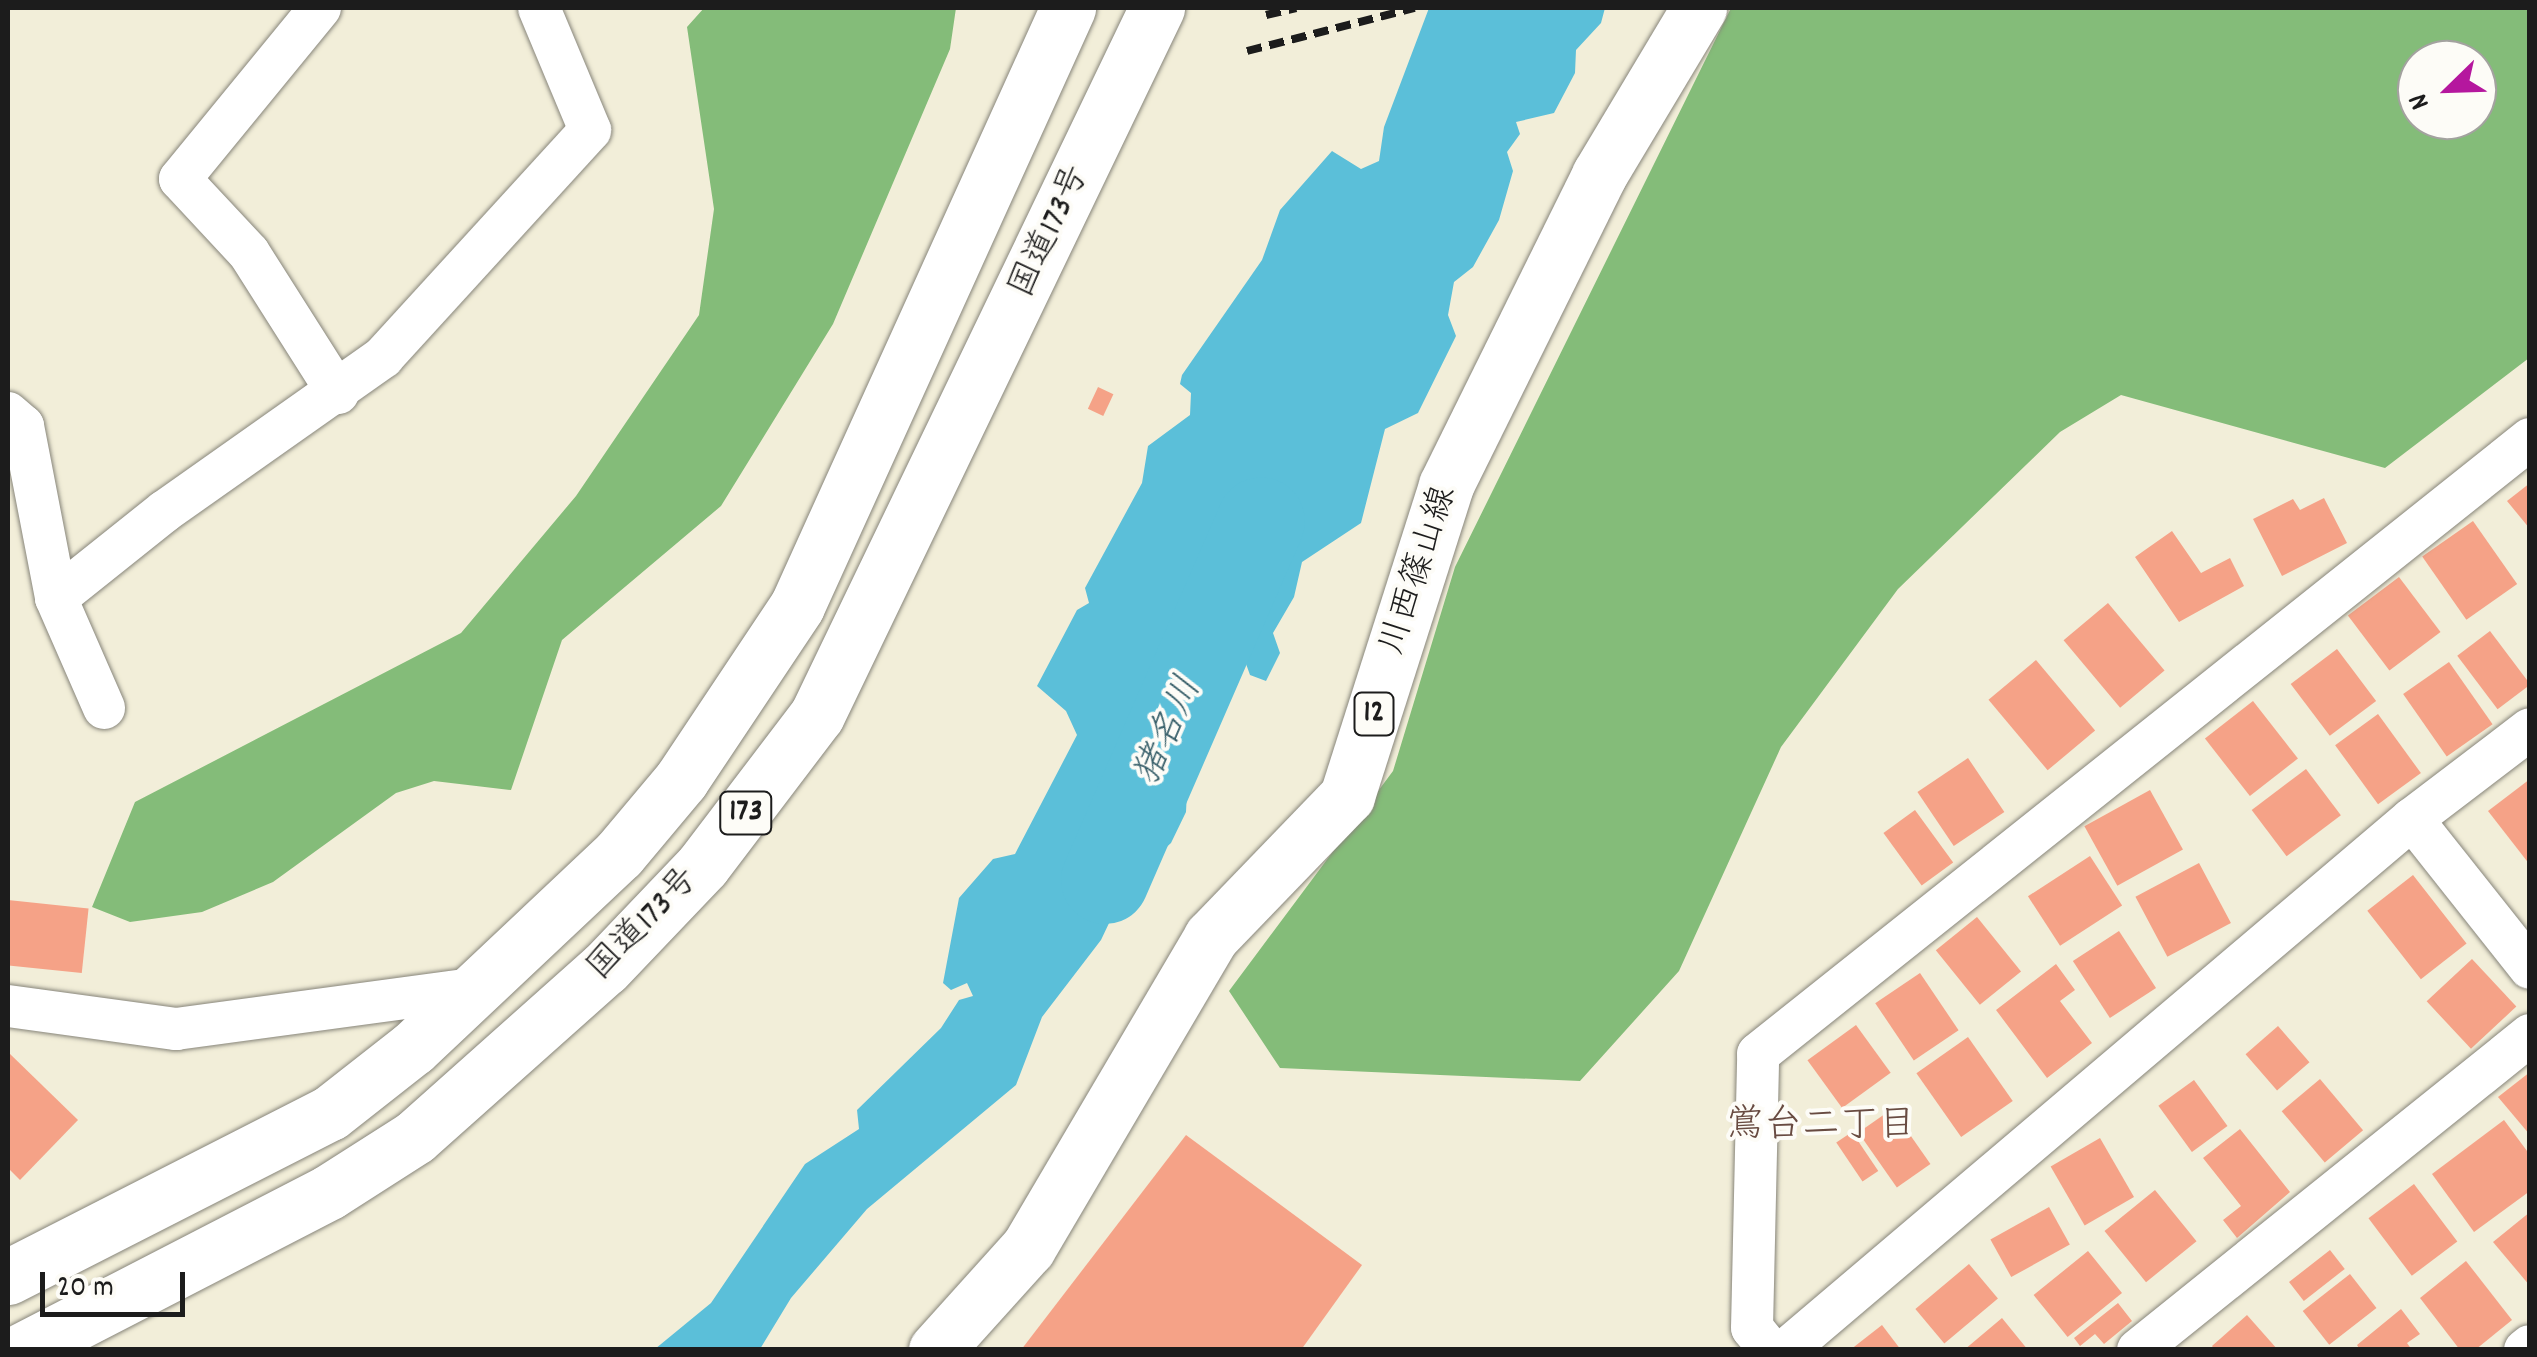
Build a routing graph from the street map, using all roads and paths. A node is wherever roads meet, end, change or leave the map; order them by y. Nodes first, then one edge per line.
1 (320, 8) edge
2 (538, 8) edge
3 (1068, 8) edge
4 (1157, 8) edge
5 (1699, 8) edge
6 (338, 392) junction
7 (8, 413) edge
8 (2530, 439) edge
9 (56, 598) junction
10 (104, 708) dead end
11 (2530, 730) edge
12 (2412, 819) junction
13 (2530, 968) edge
14 (479, 988) junction
15 (8, 1006) edge
16 (2530, 1036) edge
17 (8, 1277) edge
18 (25, 1349) edge
19 (936, 1350) edge
20 (1770, 1350) edge
21 (1786, 1350) edge
22 (2138, 1350) edge

1 - 6 street
2 - 6 street
3 - 14 main road, 国道173号 / 173
4 - 18 main road, 国道173号 / 173
5 - 19 main road, 川西篠山線 / 12
6 - 9 street
7 - 9 street
8 - 20 street
9 - 10 street
11 - 12 street
12 - 13 street
12 - 21 street
14 - 15 street
14 - 17 main road, 国道173号 / 173
16 - 22 street

